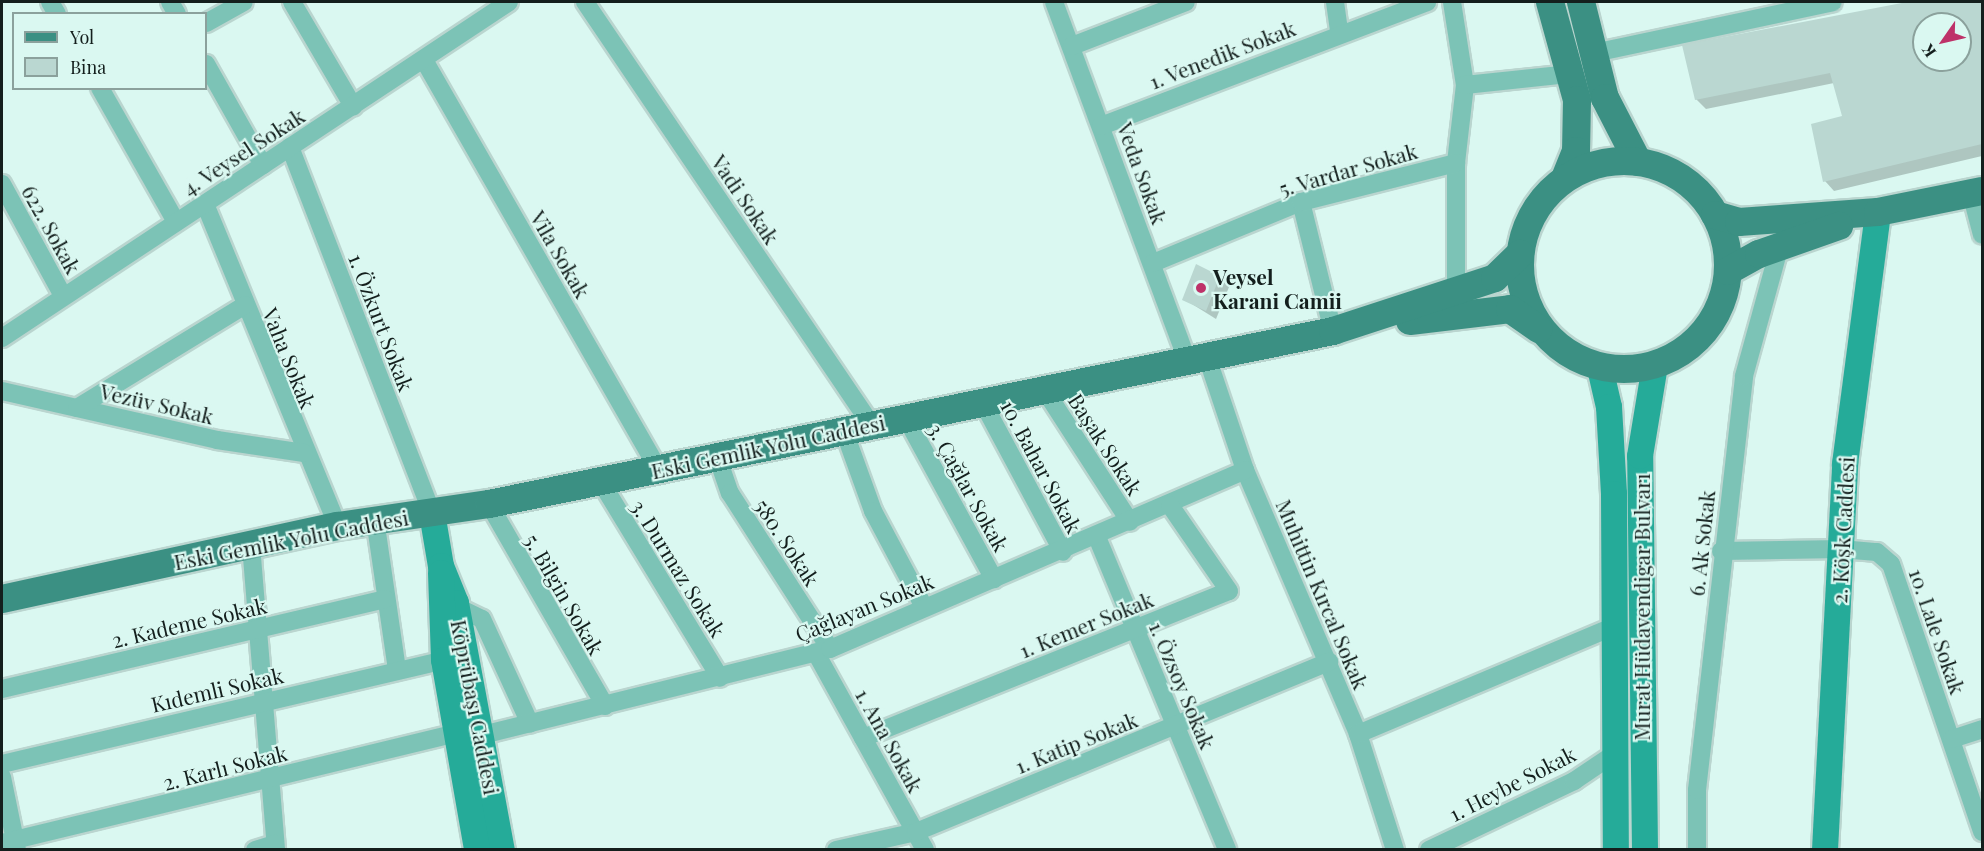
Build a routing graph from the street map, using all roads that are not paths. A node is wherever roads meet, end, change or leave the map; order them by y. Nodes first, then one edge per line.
1 (244, 2) edge
2 (292, 2) edge
3 (509, 2) edge
4 (585, 2) edge
5 (1054, 2) edge
6 (1186, 2) edge
7 (1335, 2) edge
8 (1426, 2) edge
9 (1452, 2) edge
10 (1550, 2) edge
11 (1581, 2) edge
12 (1833, 2) edge
13 (1770, 8) edge
14 (207, 22) edge
15 (1339, 32) junction
16 (1072, 46) junction
17 (1594, 53) junction
18 (424, 60) junction
19 (207, 66) edge
20 (1570, 74) junction
21 (1465, 85) junction
22 (101, 90) edge
23 (353, 106) junction
24 (1101, 126) junction
25 (290, 147) junction
26 (1638, 162) junction
27 (1456, 163) junction
28 (263, 165) junction
29 (1565, 178) junction
30 (2, 184) edge
31 (1977, 192) edge
32 (1301, 202) junction
33 (205, 204) junction
34 (1878, 212) junction
35 (1715, 215) junction
36 (176, 222) junction
37 (1983, 235) edge
38 (1780, 245) junction
39 (1520, 254) junction
40 (1153, 263) junction
41 (1728, 271) junction
42 (1456, 291) junction
43 (63, 296) junction
44 (245, 305) junction
45 (1333, 331) junction
46 (1548, 337) junction
47 (2, 338) edge
48 (1198, 359) junction
49 (1655, 365) junction
50 (1599, 368) junction
51 (1044, 389) junction
52 (2, 391) edge
53 (982, 401) junction
54 (77, 408) junction
55 (905, 416) junction
56 (856, 425) junction
57 (304, 453) junction
58 (717, 456) junction
59 (658, 470) junction
60 (1245, 470) junction
61 (601, 482) junction
62 (489, 504) junction
63 (1170, 505) junction
64 (432, 513) junction
65 (375, 519) junction
66 (1130, 522) junction
67 (338, 526) junction
68 (1097, 537) junction
69 (251, 544) junction
70 (1841, 549) junction
71 (1721, 551) junction
72 (1063, 552) junction
73 (994, 579) junction
74 (2, 599) edge
75 (387, 599) junction
76 (447, 605) junction
77 (924, 608) junction
78 (1612, 627) junction
79 (1135, 628) junction
80 (259, 629) junction
81 (823, 651) junction
82 (444, 660) junction
83 (1329, 662) junction
84 (397, 670) junction
85 (720, 678) junction
86 (2, 689) edge
87 (266, 700) junction
88 (605, 706) junction
89 (530, 724) junction
90 (1175, 725) junction
91 (1983, 729) edge
92 (470, 734) junction
93 (1358, 734) junction
94 (863, 738) junction
95 (1952, 739) junction
96 (1614, 754) junction
97 (2, 764) edge
98 (2, 777) edge
99 (272, 779) junction
100 (916, 832) junction
101 (1983, 832) edge
102 (11, 844) edge
103 (275, 847) edge
104 (255, 849) edge
105 (477, 849) edge
106 (502, 849) edge
107 (836, 849) edge
108 (925, 849) edge
109 (1227, 849) edge
110 (1395, 849) edge
111 (1429, 849) edge
112 (1617, 849) edge
113 (1645, 849) edge
114 (1697, 849) edge
115 (1825, 849) edge

1 - 14 street
2 - 23 street
3 - 18 street, 4. Veysel Sokak
4 - 56 street, Vadi Sokak
5 - 16 street, Veda Sokak
6 - 16 street
7 - 15 street
8 - 15 street, 1. Venedik Sokak
9 - 21 street
10 - 20 main road
11 - 17 main road
12 - 13 street
13 - 17 street
15 - 24 street, 1. Venedik Sokak
16 - 24 street, Veda Sokak
17 - 26 main road
18 - 23 street, 4. Veysel Sokak
18 - 59 street, Vila Sokak
19 - 28 street
20 - 21 street
20 - 29 main road
21 - 27 street
22 - 36 street
23 - 25 street, 4. Veysel Sokak
24 - 40 street, Veda Sokak
25 - 28 street, 4. Veysel Sokak
25 - 64 street, 1. Özkurt Sokak
26 - 29 main road
26 - 35 main road
27 - 32 street, 5. Vardar Sokak
27 - 42 street
28 - 33 street, 4. Veysel Sokak
29 - 39 main road
30 - 43 street, 622. Sokak
31 - 34 main road
31 - 37 street
32 - 40 street, 5. Vardar Sokak
32 - 45 street
33 - 36 street, 4. Veysel Sokak
33 - 44 street, Vaha Sokak
34 - 35 main road
34 - 38 main road
34 - 70 main road, 2. Köşk Caddesi
35 - 41 main road
36 - 43 street, 4. Veysel Sokak
38 - 41 main road
38 - 71 street, 6. Ak Sokak
39 - 42 main road, Eski Gemlik Yolu Caddesi
39 - 46 main road
40 - 48 street, Veda Sokak
41 - 49 main road
42 - 45 main road, Eski Gemlik Yolu Caddesi
43 - 47 street, 4. Veysel Sokak
44 - 54 street
44 - 57 street, Vaha Sokak
45 - 46 main road
45 - 48 main road, Eski Gemlik Yolu Caddesi
46 - 50 main road
48 - 51 main road, Eski Gemlik Yolu Caddesi
48 - 60 street, Muhittin Kırcal Sokak
49 - 50 main road
49 - 113 main road, Murat Hüdavendigar Bulvarı
50 - 78 main road, Murat Hüdavendigar Bulvarı
51 - 53 main road, Eski Gemlik Yolu Caddesi
51 - 66 street, Başak Sokak
52 - 54 street, Vezüv Sokak
53 - 55 main road, Eski Gemlik Yolu Caddesi
53 - 72 street, 10. Bahar Sokak
54 - 57 street, Vezüv Sokak
55 - 56 main road, Eski Gemlik Yolu Caddesi
55 - 73 street, 3. Çağlar Sokak
56 - 58 main road, Eski Gemlik Yolu Caddesi
56 - 77 street, Vadi Sokak
57 - 67 street, Vaha Sokak
58 - 59 main road, Eski Gemlik Yolu Caddesi
58 - 81 street, 580. Sokak
59 - 61 main road, Eski Gemlik Yolu Caddesi
60 - 63 street, Çağlayan Sokak
60 - 83 street, Muhittin Kırcal Sokak
61 - 62 main road, Eski Gemlik Yolu Caddesi
61 - 85 street, 3. Durmaz Sokak
62 - 64 main road, Eski Gemlik Yolu Caddesi
62 - 88 street, 5. Bilgin Sokak
63 - 66 street, Çağlayan Sokak
63 - 79 street, 1. Kemer Sokak
64 - 65 main road, Eski Gemlik Yolu Caddesi
64 - 76 main road, Köprübaşı Caddesi
65 - 67 main road, Eski Gemlik Yolu Caddesi
65 - 75 street
66 - 68 street, Çağlayan Sokak
67 - 69 main road, Eski Gemlik Yolu Caddesi
68 - 72 street, Çağlayan Sokak
68 - 79 street, 1. Özsoy Sokak
69 - 74 main road, Eski Gemlik Yolu Caddesi
69 - 80 street
70 - 71 street, 10. Lale Sokak
70 - 95 street, 10. Lale Sokak
70 - 115 main road, 2. Köşk Caddesi
71 - 114 street, 6. Ak Sokak
72 - 73 street, Çağlayan Sokak
73 - 77 street, Çağlayan Sokak
75 - 80 street, 2. Kademe Sokak
75 - 84 street
76 - 82 main road, Köprübaşı Caddesi
76 - 89 street
76 - 92 main road, Köprübaşı Caddesi
77 - 81 street, Çağlayan Sokak
78 - 93 street
78 - 96 main road, Murat Hüdavendigar Bulvarı
79 - 90 street, 1. Özsoy Sokak
79 - 94 street, 1. Kemer Sokak
80 - 86 street, 2. Kademe Sokak
80 - 87 street
81 - 85 street, Çağlayan Sokak
81 - 94 street, 1. Ana Sokak
82 - 84 street, Kıdemli Sokak
82 - 92 main road, Köprübaşı Caddesi
83 - 90 street, 1. Katip Sokak
83 - 93 street, Muhittin Kırcal Sokak
84 - 87 street, Kıdemli Sokak
85 - 88 street, Çağlayan Sokak
87 - 97 street, Kıdemli Sokak
87 - 99 street
88 - 89 street, Çağlayan Sokak
89 - 92 street, Çağlayan Sokak
90 - 100 street, 1. Katip Sokak
90 - 109 street, 1. Özsoy Sokak
91 - 95 street
92 - 99 street, 2. Karlı Sokak
92 - 105 main road, Köprübaşı Caddesi
92 - 106 main road, Köprübaşı Caddesi
93 - 110 street, Muhittin Kırcal Sokak
94 - 100 street, 1. Ana Sokak
95 - 101 street, 10. Lale Sokak
96 - 111 street, 1. Heybe Sokak
96 - 112 main road, Murat Hüdavendigar Bulvarı
98 - 102 street
99 - 102 street, 2. Karlı Sokak
99 - 103 street
100 - 107 street, 1. Katip Sokak
100 - 108 street, 1. Ana Sokak
103 - 104 street

